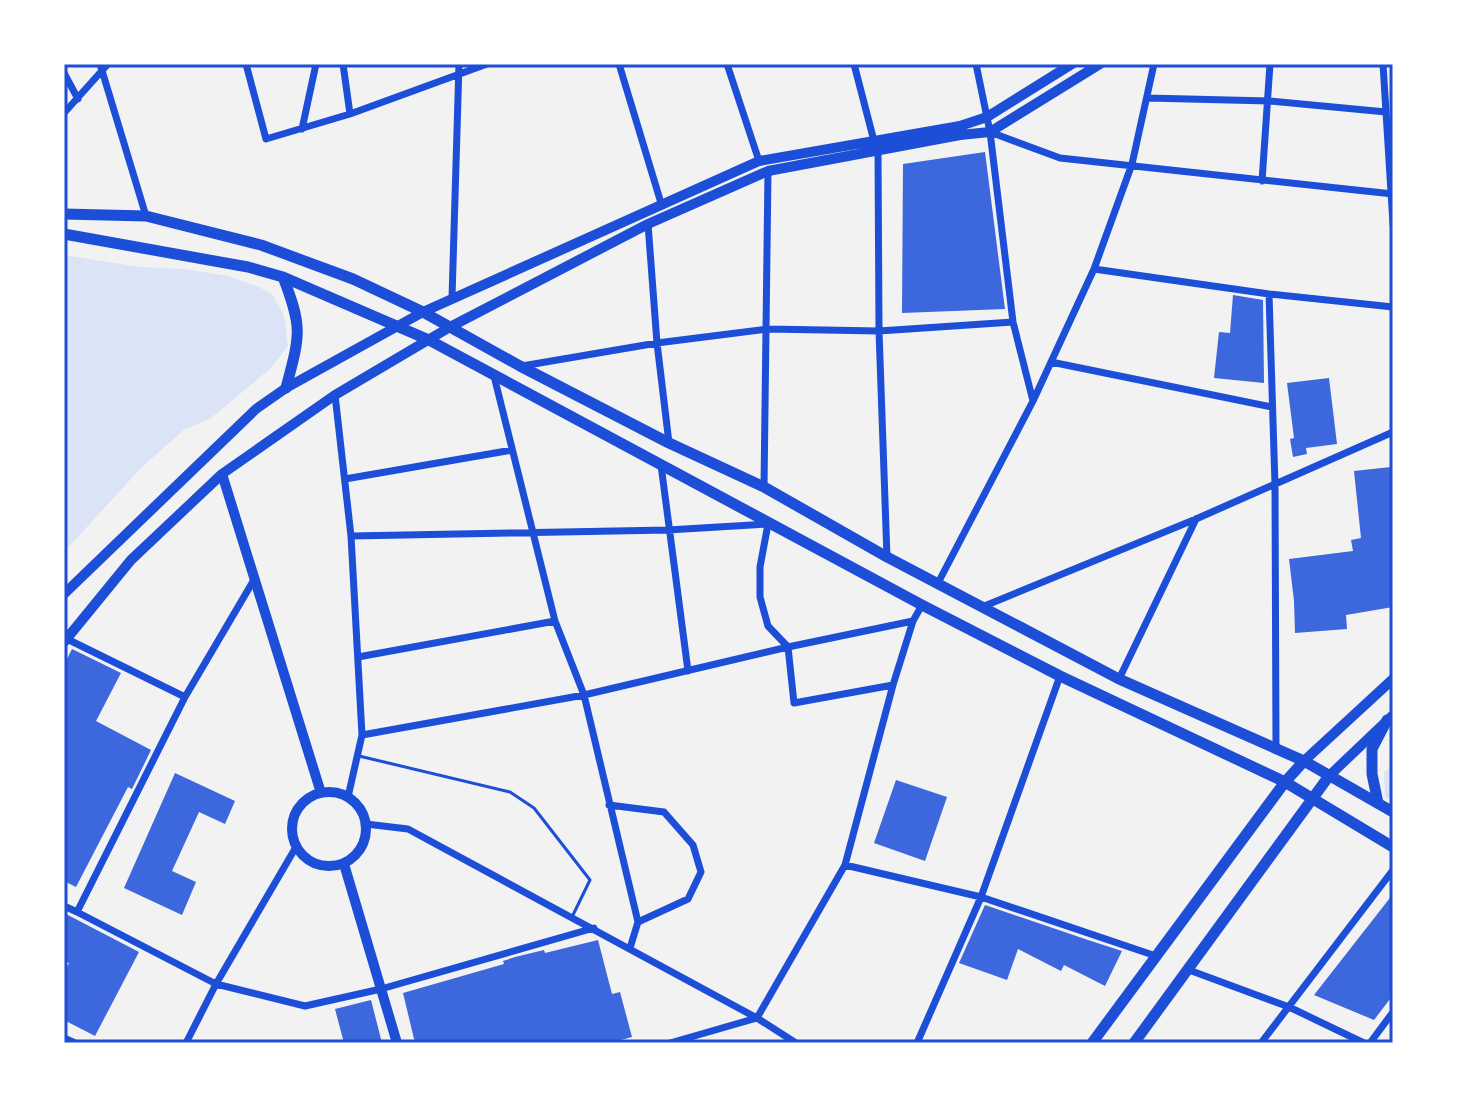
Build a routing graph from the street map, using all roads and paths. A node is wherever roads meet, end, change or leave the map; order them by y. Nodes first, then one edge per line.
1 (108, 64) edge
2 (246, 64) edge
3 (316, 64) edge
4 (343, 64) edge
5 (487, 64) edge
6 (619, 64) edge
7 (727, 64) edge
8 (854, 64) edge
9 (976, 64) edge
10 (1072, 64) edge
11 (1100, 64) edge
12 (1154, 64) edge
13 (1270, 64) edge
14 (1383, 64) edge
15 (100, 68) edge
16 (460, 68) edge
17 (64, 73) edge
18 (1147, 98) junction
19 (78, 99) junction
20 (1269, 101) junction
21 (1386, 112) junction
22 (64, 113) edge
23 (350, 114) junction
24 (987, 117) junction
25 (302, 129) junction
26 (990, 132) junction
27 (876, 145) junction
28 (759, 161) junction
29 (1132, 164) junction
30 (768, 171) junction
31 (1262, 181) junction
32 (1392, 194) edge
33 (661, 203) junction
34 (64, 214) edge
35 (146, 216) junction
36 (648, 224) junction
37 (1393, 224) edge
38 (64, 234) edge
39 (1094, 269) junction
40 (283, 277) junction
41 (1269, 294) junction
42 (452, 298) junction
43 (1393, 307) edge
44 (423, 312) junction
45 (1013, 322) junction
46 (397, 325) junction
47 (450, 327) junction
48 (768, 329) junction
49 (879, 331) junction
50 (429, 340) junction
51 (657, 343) junction
52 (1051, 362) junction
53 (520, 366) junction
54 (494, 376) junction
55 (286, 388) junction
56 (335, 395) junction
57 (1033, 401) junction
58 (1272, 407) junction
59 (1393, 432) edge
60 (669, 443) junction
61 (512, 450) junction
62 (661, 465) junction
63 (222, 474) junction
64 (345, 479) junction
65 (1275, 485) junction
66 (764, 487) junction
67 (1196, 519) junction
68 (768, 524) junction
69 (668, 530) junction
70 (532, 531) junction
71 (351, 536) junction
72 (887, 557) junction
73 (256, 576) junction
74 (938, 583) junction
75 (64, 594) edge
76 (922, 605) junction
77 (982, 607) junction
78 (555, 621) junction
79 (913, 621) junction
80 (65, 640) edge
81 (788, 647) junction
82 (358, 657) junction
83 (688, 671) junction
84 (1060, 676) junction
85 (1119, 679) junction
86 (1393, 679) edge
87 (893, 685) junction
88 (584, 695) junction
89 (185, 697) junction
90 (1390, 718) edge
91 (362, 735) junction
92 (1276, 749) junction
93 (357, 756) junction
94 (1304, 761) junction
95 (1329, 776) junction
96 (1285, 782) junction
97 (321, 793) junction
98 (1312, 796) junction
99 (348, 797) junction
100 (1378, 803) junction
101 (609, 805) junction
102 (1393, 812) edge
103 (366, 824) junction
104 (296, 847) junction
105 (1393, 847) edge
106 (344, 864) junction
107 (845, 865) junction
108 (1393, 870) edge
109 (981, 897) junction
110 (64, 906) edge
111 (77, 912) junction
112 (572, 917) junction
113 (638, 922) junction
114 (594, 928) junction
115 (630, 948) junction
116 (1156, 956) junction
117 (1189, 970) junction
118 (216, 984) junction
119 (381, 989) junction
120 (1289, 1007) junction
121 (1393, 1012) edge
122 (757, 1018) junction
123 (64, 1038) edge
124 (75, 1043) edge
125 (186, 1043) edge
126 (397, 1043) edge
127 (670, 1043) edge
128 (796, 1043) edge
129 (917, 1043) edge
130 (1092, 1043) edge
131 (1134, 1043) edge
132 (1261, 1043) edge
133 (1367, 1043) edge

1 - 15 street
2 - 25 street
3 - 25 street
4 - 23 street
5 - 16 street
6 - 33 street
7 - 28 street
8 - 27 street
9 - 24 street
10 - 24 main road
11 - 26 main road
12 - 18 street
13 - 20 street
14 - 21 street
15 - 19 street
15 - 35 street
16 - 23 street
16 - 42 street
17 - 19 street
18 - 20 street
18 - 29 street
19 - 22 street
20 - 21 street
20 - 31 street
21 - 32 street
23 - 25 street
24 - 26 street
24 - 27 main road
26 - 27 main road
26 - 29 street
26 - 45 street
27 - 28 main road
27 - 30 main road
27 - 49 street
28 - 33 main road
29 - 31 street
29 - 39 street
30 - 36 main road
30 - 48 street
31 - 32 street
32 - 37 street
33 - 42 main road
34 - 35 main road
35 - 44 main road
36 - 47 main road
36 - 51 street
38 - 40 main road
39 - 41 street
39 - 52 street
40 - 46 main road
40 - 55 main road
41 - 43 street
41 - 58 street
42 - 44 main road
44 - 46 main road
44 - 47 main road
45 - 49 street
45 - 57 street
46 - 50 main road
46 - 55 main road
47 - 50 main road
47 - 53 main road
48 - 49 street
48 - 51 street
48 - 66 street
49 - 72 street
50 - 54 main road
50 - 56 main road
51 - 53 street
51 - 60 street
52 - 57 street
52 - 58 street
53 - 60 main road
54 - 61 street
54 - 62 main road
55 - 75 main road
56 - 63 main road
56 - 64 street
57 - 74 street
58 - 65 street
59 - 65 street
60 - 66 main road
61 - 64 street
61 - 70 street
62 - 68 main road
62 - 69 street
63 - 73 main road
63 - 80 main road
64 - 71 street
65 - 67 street
65 - 92 street
66 - 72 main road
67 - 77 street
67 - 85 street
68 - 69 street
68 - 76 main road
68 - 81 street
69 - 70 street
69 - 83 street
70 - 71 street
70 - 78 street
71 - 82 street
72 - 74 main road
73 - 89 street
73 - 97 main road
74 - 77 main road
76 - 79 street
76 - 84 main road
77 - 85 main road
78 - 82 street
78 - 88 street
79 - 81 street
79 - 87 street
80 - 89 street
81 - 83 street
81 - 87 street
82 - 91 street
83 - 88 street
84 - 96 main road
84 - 109 street
85 - 92 main road
86 - 94 main road
87 - 107 street
88 - 91 street
88 - 101 street
89 - 111 street
90 - 95 main road
90 - 100 main road
91 - 93 street
92 - 94 main road
93 - 99 street
93 - 112 lane
94 - 95 main road
94 - 96 main road
95 - 98 main road
95 - 100 main road
96 - 98 main road
96 - 116 main road
97 - 99 main road
97 - 104 main road
98 - 105 main road
98 - 117 main road
99 - 103 main road
100 - 102 main road
101 - 113 street
101 - 113 street
103 - 106 main road
103 - 112 street
104 - 106 main road
104 - 118 street
106 - 119 main road
107 - 109 street
107 - 122 street
108 - 120 street
109 - 116 street
109 - 129 street
110 - 111 street
111 - 118 street
112 - 114 street
113 - 115 street
114 - 115 street
114 - 119 street
115 - 122 street
116 - 130 main road
117 - 120 street
117 - 131 main road
118 - 119 street
118 - 125 street
119 - 126 main road
120 - 132 street
120 - 133 street
121 - 133 street
122 - 127 street
122 - 128 street
123 - 124 street

